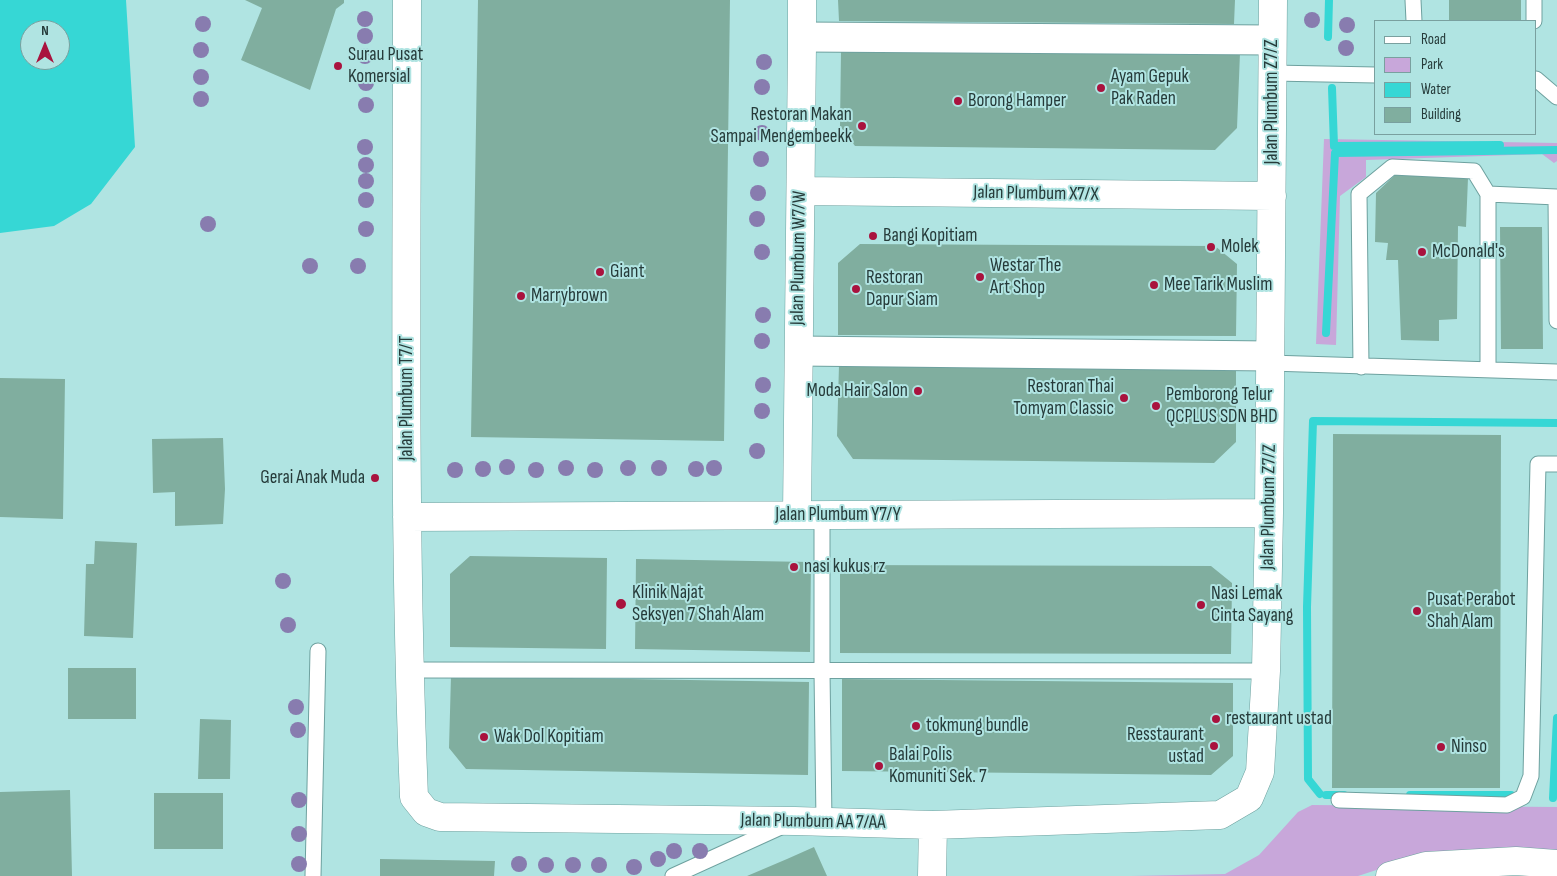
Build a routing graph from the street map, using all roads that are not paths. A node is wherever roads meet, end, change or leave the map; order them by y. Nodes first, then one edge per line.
1 (406, 0) edge
2 (802, 0) edge
3 (1273, 0) edge
4 (1413, 0) edge
5 (1534, 0) edge
6 (1414, 20) edge
7 (1534, 20) edge
8 (802, 37) junction
9 (1272, 51) junction
10 (1374, 75) edge
11 (1537, 80) edge
12 (1557, 96) edge
13 (801, 191) junction
14 (1488, 194) junction
15 (1272, 196) junction
16 (1557, 197) edge
17 (1557, 321) edge
18 (798, 351) junction
19 (1270, 356) junction
20 (1361, 367) junction
21 (1488, 370) junction
22 (1557, 372) edge
23 (1557, 464) edge
24 (1269, 513) junction
25 (809, 515) junction
26 (406, 517) junction
27 (318, 651) dead end
28 (409, 670) junction
29 (822, 671) junction
30 (1266, 671) junction
31 (414, 797) joint
32 (1339, 800) dead end
33 (1220, 815) joint
34 (795, 821) junction
35 (824, 822) junction
36 (934, 824) junction
37 (1557, 864) edge
38 (313, 876) edge
39 (673, 876) edge
40 (932, 876) edge
41 (1390, 876) edge

1 - 26 street, Jalan Plumbum T7/T
2 - 8 street, Jalan Plumbum W7/W
3 - 9 street, Jalan Plumbum Z7/Z
4 - 6 lane
5 - 7 lane
8 - 9 lane
8 - 13 street, Jalan Plumbum W7/W
9 - 10 lane
9 - 15 street, Jalan Plumbum Z7/Z
11 - 12 lane
13 - 15 street, Jalan Plumbum X7/X
13 - 18 street, Jalan Plumbum W7/W
14 - 16 lane
14 - 20 lane
14 - 21 lane
15 - 19 street, Jalan Plumbum Z7/Z
16 - 17 lane
18 - 19 lane
18 - 25 street, Jalan Plumbum W7/W
19 - 20 lane
19 - 24 street, Jalan Plumbum Z7/Z
20 - 21 lane
21 - 22 lane
23 - 32 lane
24 - 25 street, Jalan Plumbum Y7/Y
24 - 30 street, Jalan Plumbum Z7/Z
25 - 26 street, Jalan Plumbum Y7/Y
25 - 29 lane
26 - 28 street, Jalan Plumbum T7/T
27 - 38 lane
28 - 29 lane
28 - 31 street, Jalan Plumbum T7/T
29 - 30 lane
29 - 35 lane
30 - 33 street, Jalan Plumbum Z7/Z
31 - 34 street, Jalan Plumbum AA 7/AA
33 - 36 street, Jalan Plumbum AA 7/AA
34 - 35 street, Jalan Plumbum AA 7/AA
34 - 39 lane
35 - 36 street, Jalan Plumbum AA 7/AA
36 - 40 street
37 - 41 street

